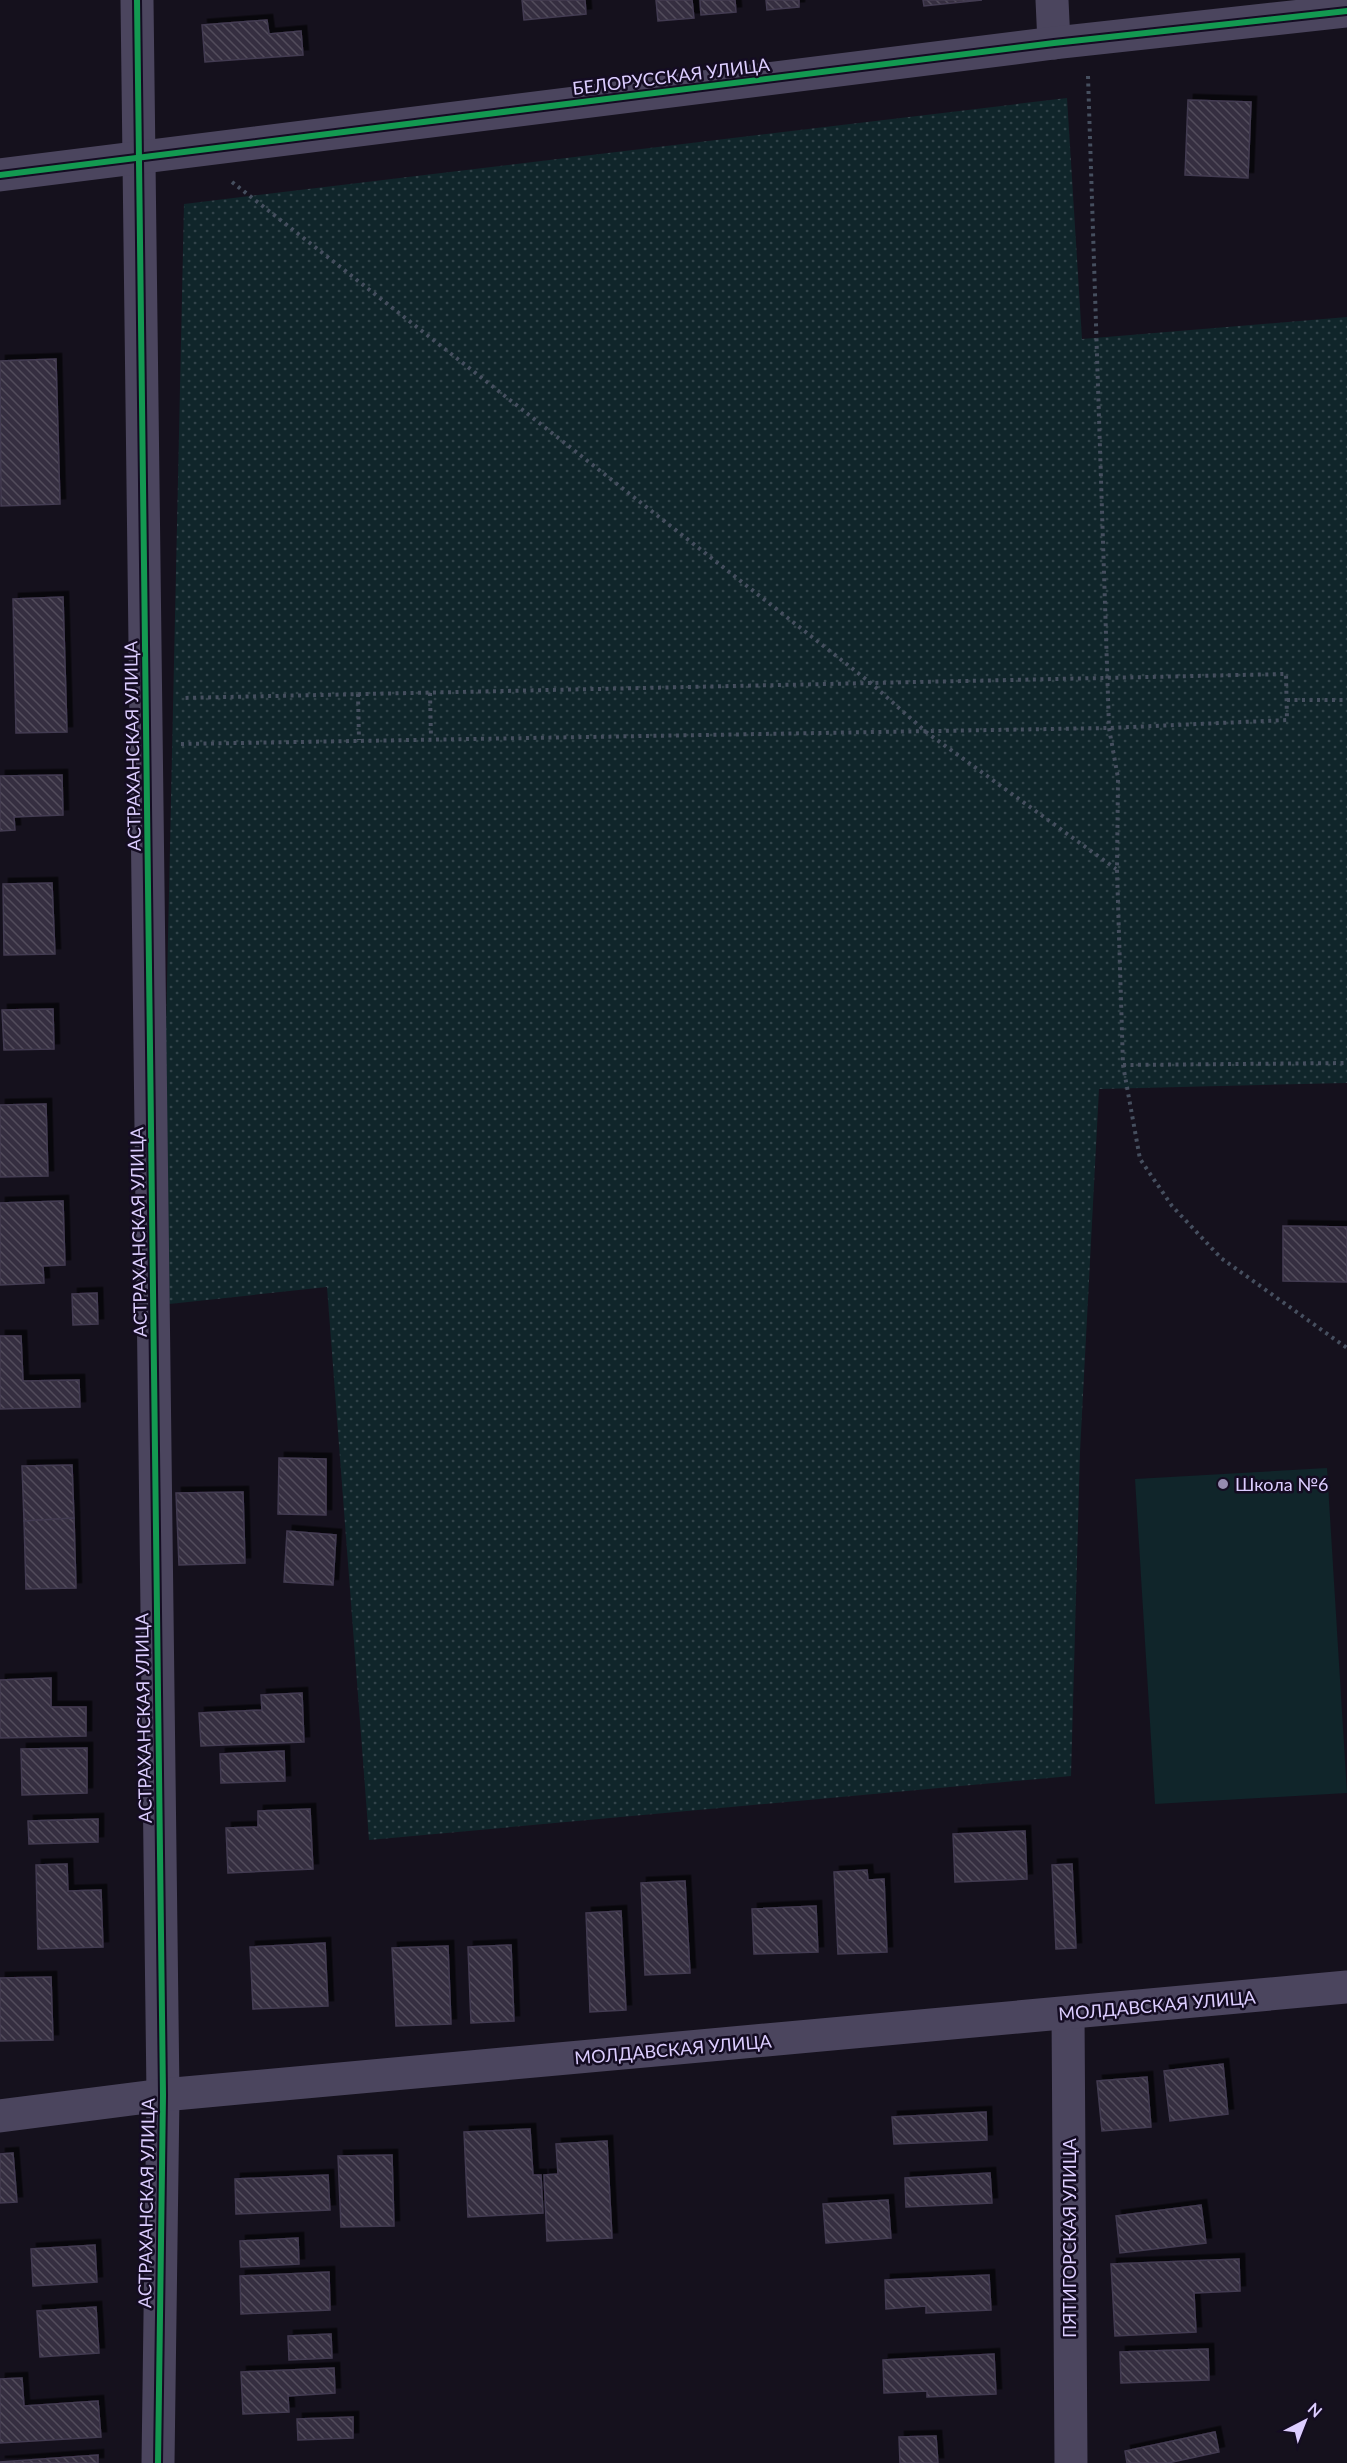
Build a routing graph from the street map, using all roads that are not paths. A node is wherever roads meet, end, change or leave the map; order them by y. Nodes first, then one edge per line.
1 (137, 0) edge
2 (1052, 0) edge
3 (1347, 12) edge
4 (1054, 44) junction
5 (139, 158) junction
6 (0, 175) edge
7 (1347, 1988) edge
8 (1068, 2013) junction
9 (163, 2095) junction
10 (0, 2116) edge
11 (158, 2463) edge
12 (1071, 2463) edge

1 - 5 street, АСТРАХАНСКАЯ УЛИЦА
2 - 4 street
3 - 4 street, БЕЛОРУССКАЯ УЛИЦА
4 - 5 street, БЕЛОРУССКАЯ УЛИЦА
5 - 6 street, БЕЛОРУССКАЯ УЛИЦА
5 - 9 street, АСТРАХАНСКАЯ УЛИЦА
7 - 8 street, МОЛДАВСКАЯ УЛИЦА
8 - 9 street, МОЛДАВСКАЯ УЛИЦА
8 - 12 street, ПЯТИГОРСКАЯ УЛИЦА
9 - 10 street, МОЛДАВСКАЯ УЛИЦА
9 - 11 street, АСТРАХАНСКАЯ УЛИЦА

